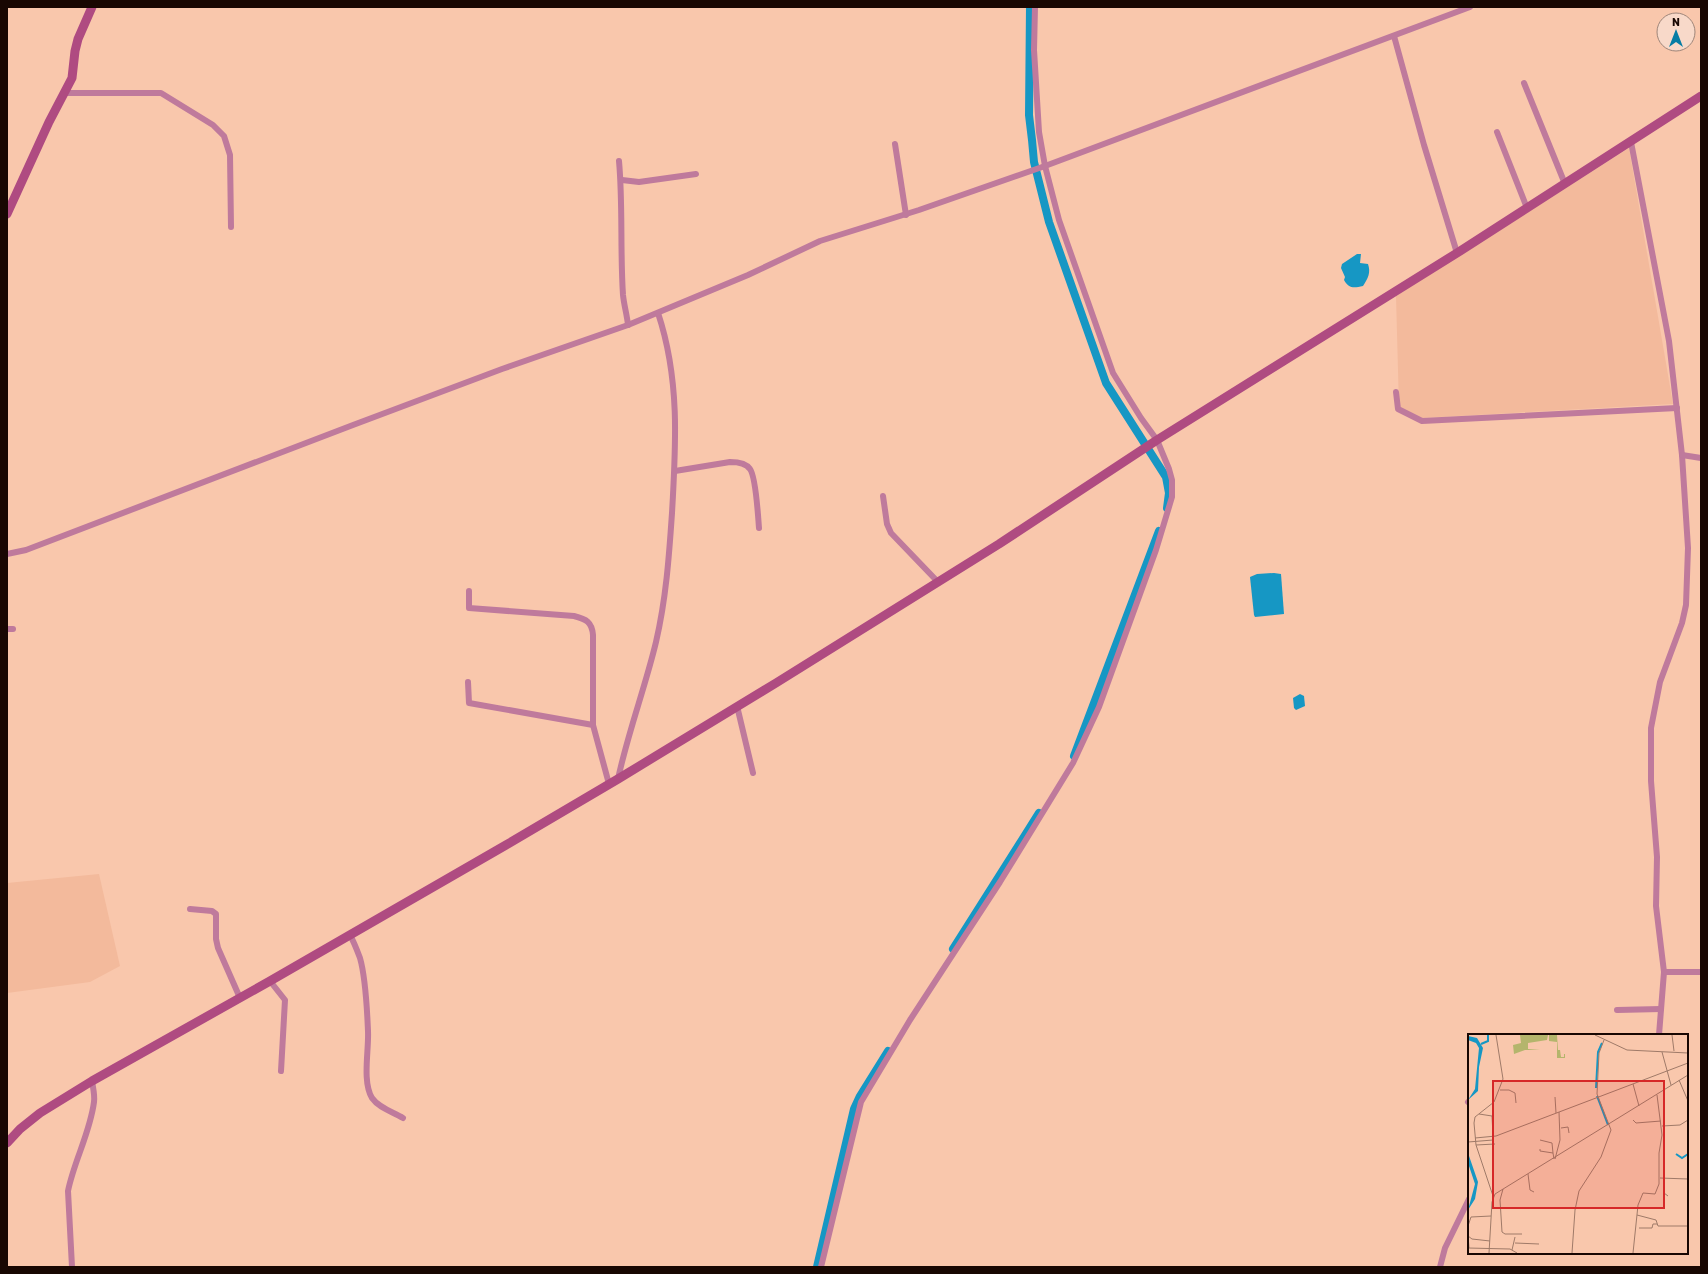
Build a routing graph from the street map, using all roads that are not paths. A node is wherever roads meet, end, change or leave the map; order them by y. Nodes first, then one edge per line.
1 (92, 7) edge
2 (1035, 7) edge
3 (1470, 7) edge
4 (1394, 36) junction
5 (1524, 83) dead end
6 (64, 93) junction
7 (1701, 96) edge
8 (1497, 132) dead end
9 (1632, 142) junction
10 (895, 144) dead end
11 (619, 161) dead end
12 (1039, 168) junction
13 (696, 174) dead end
14 (622, 180) junction
15 (1565, 184) junction
16 (1527, 208) junction
17 (7, 214) edge
18 (906, 215) junction
19 (231, 227) dead end
20 (1457, 253) junction
21 (658, 312) junction
22 (628, 325) junction
23 (1396, 392) dead end
24 (1677, 408) junction
25 (1151, 444) junction
26 (1682, 454) junction
27 (1701, 458) edge
28 (675, 471) junction
29 (883, 496) dead end
30 (759, 528) dead end
31 (7, 554) edge
32 (938, 582) junction
33 (469, 591) dead end
34 (468, 682) dead end
35 (737, 706) junction
36 (594, 725) junction
37 (753, 773) dead end
38 (618, 779) junction
39 (609, 784) junction
40 (190, 909) dead end
41 (350, 935) junction
42 (1664, 972) junction
43 (1701, 972) edge
44 (270, 981) junction
45 (240, 998) junction
46 (1661, 1009) junction
47 (1617, 1010) dead end
48 (1659, 1034) edge
49 (281, 1071) dead end
50 (92, 1081) junction
51 (403, 1118) dead end
52 (7, 1143) edge
53 (1468, 1201) edge
54 (72, 1267) edge
55 (821, 1267) edge
56 (1440, 1267) edge

1 - 6 street
2 - 12 street
3 - 4 street
4 - 12 street
4 - 20 street
5 - 15 street
6 - 17 street
6 - 19 street
7 - 9 street
8 - 16 street
9 - 15 street
9 - 24 street
10 - 18 street
11 - 14 street
12 - 18 street
12 - 25 street
13 - 14 street
14 - 22 street
15 - 16 street
16 - 20 street
18 - 21 street
20 - 25 street
21 - 22 street
21 - 28 street
22 - 31 street
23 - 24 street
24 - 26 street
25 - 32 street
25 - 55 street
26 - 27 street
26 - 42 street
28 - 30 street
28 - 38 street
29 - 32 street
32 - 35 street
33 - 36 street
34 - 36 street
35 - 37 street
35 - 38 street
36 - 39 street
38 - 39 street
39 - 41 street
40 - 45 street
41 - 44 street
41 - 51 street
42 - 43 street
42 - 46 street
44 - 45 street
44 - 49 street
45 - 50 street
46 - 47 street
46 - 48 street
50 - 52 street
50 - 54 street
53 - 56 street

